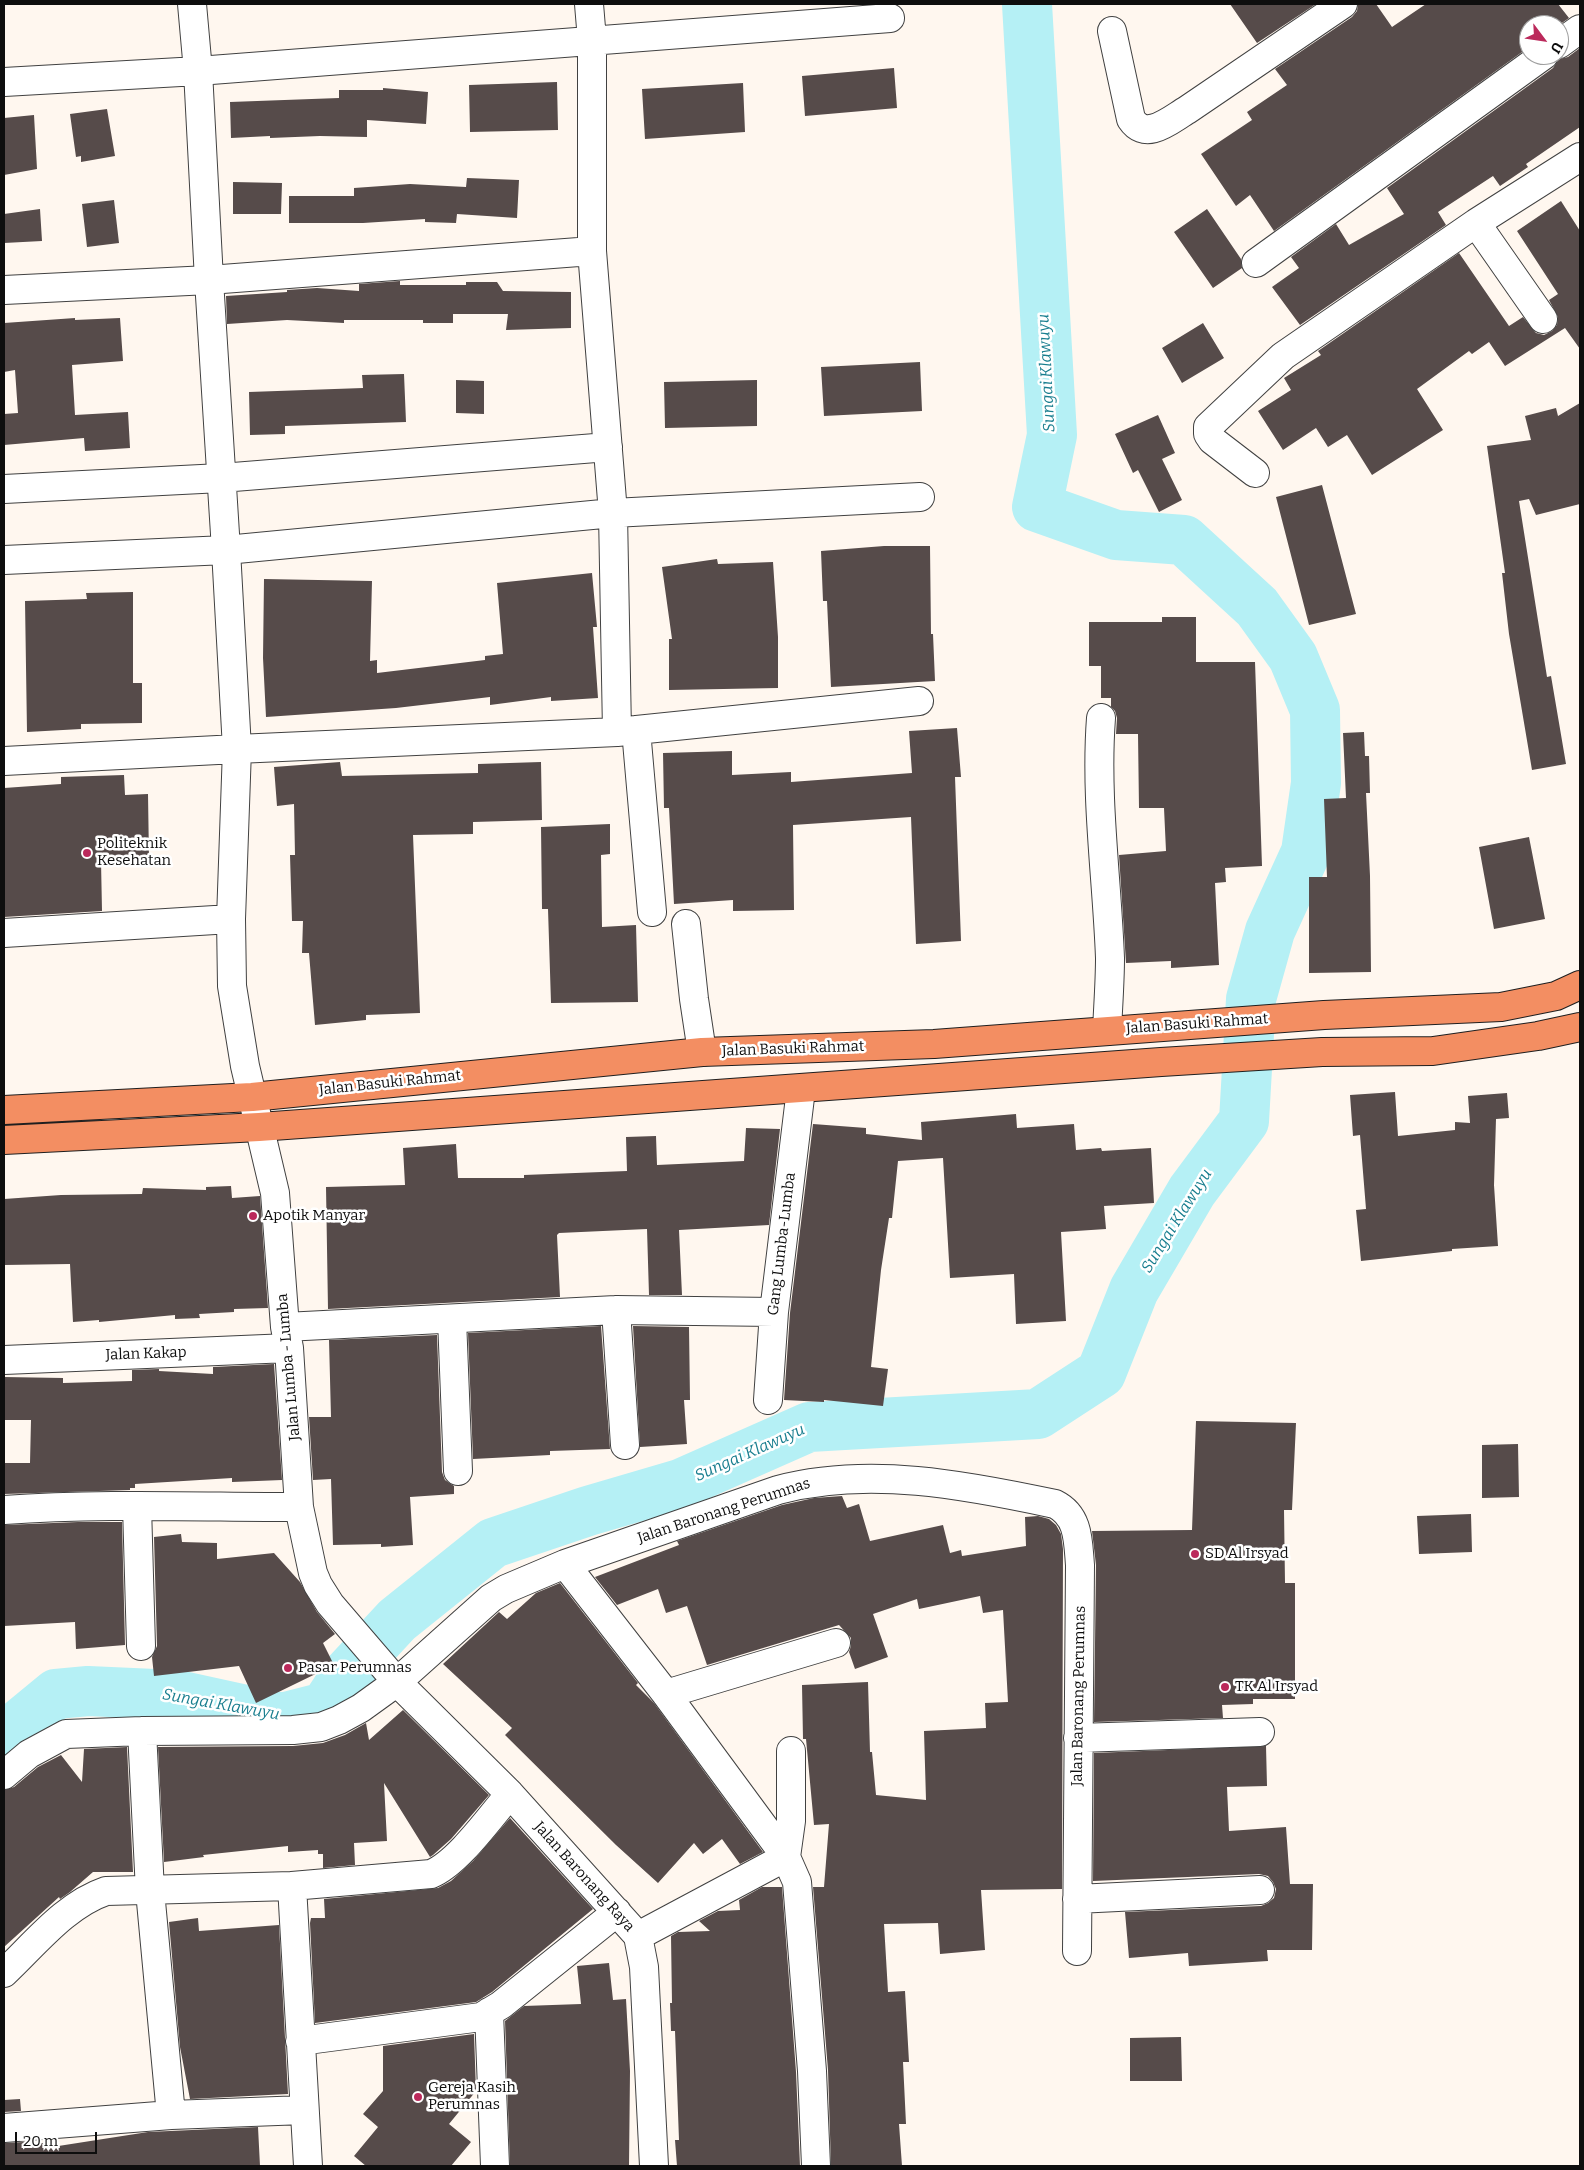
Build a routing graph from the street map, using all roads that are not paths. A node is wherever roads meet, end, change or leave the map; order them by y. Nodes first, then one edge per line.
1 (192, 4) edge
2 (589, 4) edge
3 (1343, 4) edge
4 (890, 18) dead end
5 (1580, 29) edge
6 (1112, 31) dead end
7 (1569, 37) edge
8 (592, 40) junction
9 (1530, 65) edge
10 (198, 71) junction
11 (4, 82) edge
12 (1580, 157) edge
13 (1476, 223) junction
14 (592, 252) junction
15 (1256, 263) dead end
16 (208, 280) junction
17 (4, 290) edge
18 (1543, 319) dead end
19 (608, 447) junction
20 (1254, 473) dead end
21 (221, 478) junction
22 (4, 489) edge
23 (920, 497) dead end
24 (613, 513) junction
25 (226, 550) junction
26 (4, 560) edge
27 (920, 701) dead end
28 (1101, 718) dead end
29 (626, 731) junction
30 (237, 749) junction
31 (4, 761) edge
32 (652, 912) dead end
33 (231, 919) junction
34 (686, 924) dead end
35 (4, 933) edge
36 (1580, 985) edge
37 (1580, 1027) edge
38 (1107, 1031) junction
39 (934, 1044) junction
40 (702, 1052) junction
41 (938, 1079) junction
42 (801, 1089) junction
43 (252, 1097) junction
44 (4, 1110) edge
45 (259, 1127) junction
46 (4, 1140) edge
47 (616, 1310) junction
48 (774, 1312) junction
49 (452, 1319) junction
50 (287, 1338) junction
51 (4, 1360) edge
52 (768, 1400) dead end
53 (624, 1446) dead end
54 (458, 1471) dead end
55 (137, 1506) junction
56 (299, 1507) junction
57 (4, 1510) edge
58 (565, 1564) junction
59 (836, 1643) dead end
60 (141, 1646) dead end
61 (393, 1678) junction
62 (666, 1694) junction
63 (142, 1731) junction
64 (1260, 1732) dead end
65 (1078, 1738) junction
66 (791, 1750) dead end
67 (4, 1775) edge
68 (510, 1794) junction
69 (786, 1857) junction
70 (292, 1886) junction
71 (150, 1890) junction
72 (1260, 1890) dead end
73 (1077, 1899) junction
74 (617, 1912) junction
75 (638, 1936) junction
76 (1077, 1951) dead end
77 (4, 1973) edge
78 (489, 2012) junction
79 (300, 2041) junction
80 (304, 2110) junction
81 (171, 2115) junction
82 (4, 2128) edge
83 (308, 2166) edge
84 (495, 2166) edge
85 (654, 2166) edge
86 (816, 2166) edge

1 - 10 street, Jalan Lumba - Lumba
2 - 8 street
3 - 6 street
4 - 8 street
5 - 7 street
8 - 10 street
8 - 14 street
9 - 15 street
10 - 11 street
10 - 16 street, Jalan Lumba - Lumba
12 - 13 street
13 - 18 street
13 - 20 street
14 - 16 street
14 - 19 street
16 - 17 street
16 - 21 street, Jalan Lumba - Lumba
19 - 21 street
19 - 24 street
21 - 22 street
21 - 25 street, Jalan Lumba - Lumba
23 - 24 street
24 - 25 street
24 - 29 street
25 - 26 street
25 - 30 street, Jalan Lumba - Lumba
27 - 29 street
28 - 38 street
29 - 30 street
29 - 32 street
30 - 31 street
30 - 33 street, Jalan Lumba - Lumba
33 - 35 street
33 - 43 street, Jalan Lumba - Lumba
34 - 40 street
36 - 38 highway, Jalan Basuki Rahmat
37 - 41 highway
38 - 39 highway, Jalan Basuki Rahmat
39 - 40 highway, Jalan Basuki Rahmat
39 - 41 highway
40 - 43 highway, Jalan Basuki Rahmat
41 - 42 highway
42 - 45 highway
42 - 48 street, Gang Lumba-Lumba
43 - 44 highway, Jalan Basuki Rahmat
43 - 45 street, Jalan Lumba - Lumba
45 - 46 highway
45 - 50 street, Jalan Lumba - Lumba
47 - 48 street, Jalan Kakap
47 - 49 street, Jalan Kakap
47 - 53 street
48 - 52 street, Gang Lumba-Lumba
49 - 50 street, Jalan Kakap
49 - 54 street
50 - 51 street, Jalan Kakap
50 - 56 street, Jalan Lumba - Lumba
55 - 56 street
55 - 57 street
55 - 60 street
56 - 61 street, Jalan Lumba - Lumba
58 - 61 street, Jalan Baronang Perumnas
58 - 62 street
58 - 65 street, Jalan Baronang Perumnas
59 - 62 street
61 - 63 street, Jalan Baronang Perumnas
61 - 68 street, Jalan Baronang Raya
62 - 69 street
63 - 67 street, Jalan Baronang Perumnas
63 - 71 street
64 - 65 street
65 - 73 street, Jalan Baronang Perumnas
66 - 69 street
68 - 70 street
68 - 74 street, Jalan Baronang Raya
69 - 75 street
69 - 86 street
70 - 71 street
70 - 79 street
71 - 77 street
71 - 81 street
72 - 73 street
73 - 76 street, Jalan Baronang Perumnas
74 - 75 street, Jalan Baronang Raya
74 - 78 street
75 - 85 street, Jalan Baronang Raya
78 - 79 street
78 - 84 street
79 - 80 street
80 - 81 street
80 - 83 street
81 - 82 street

